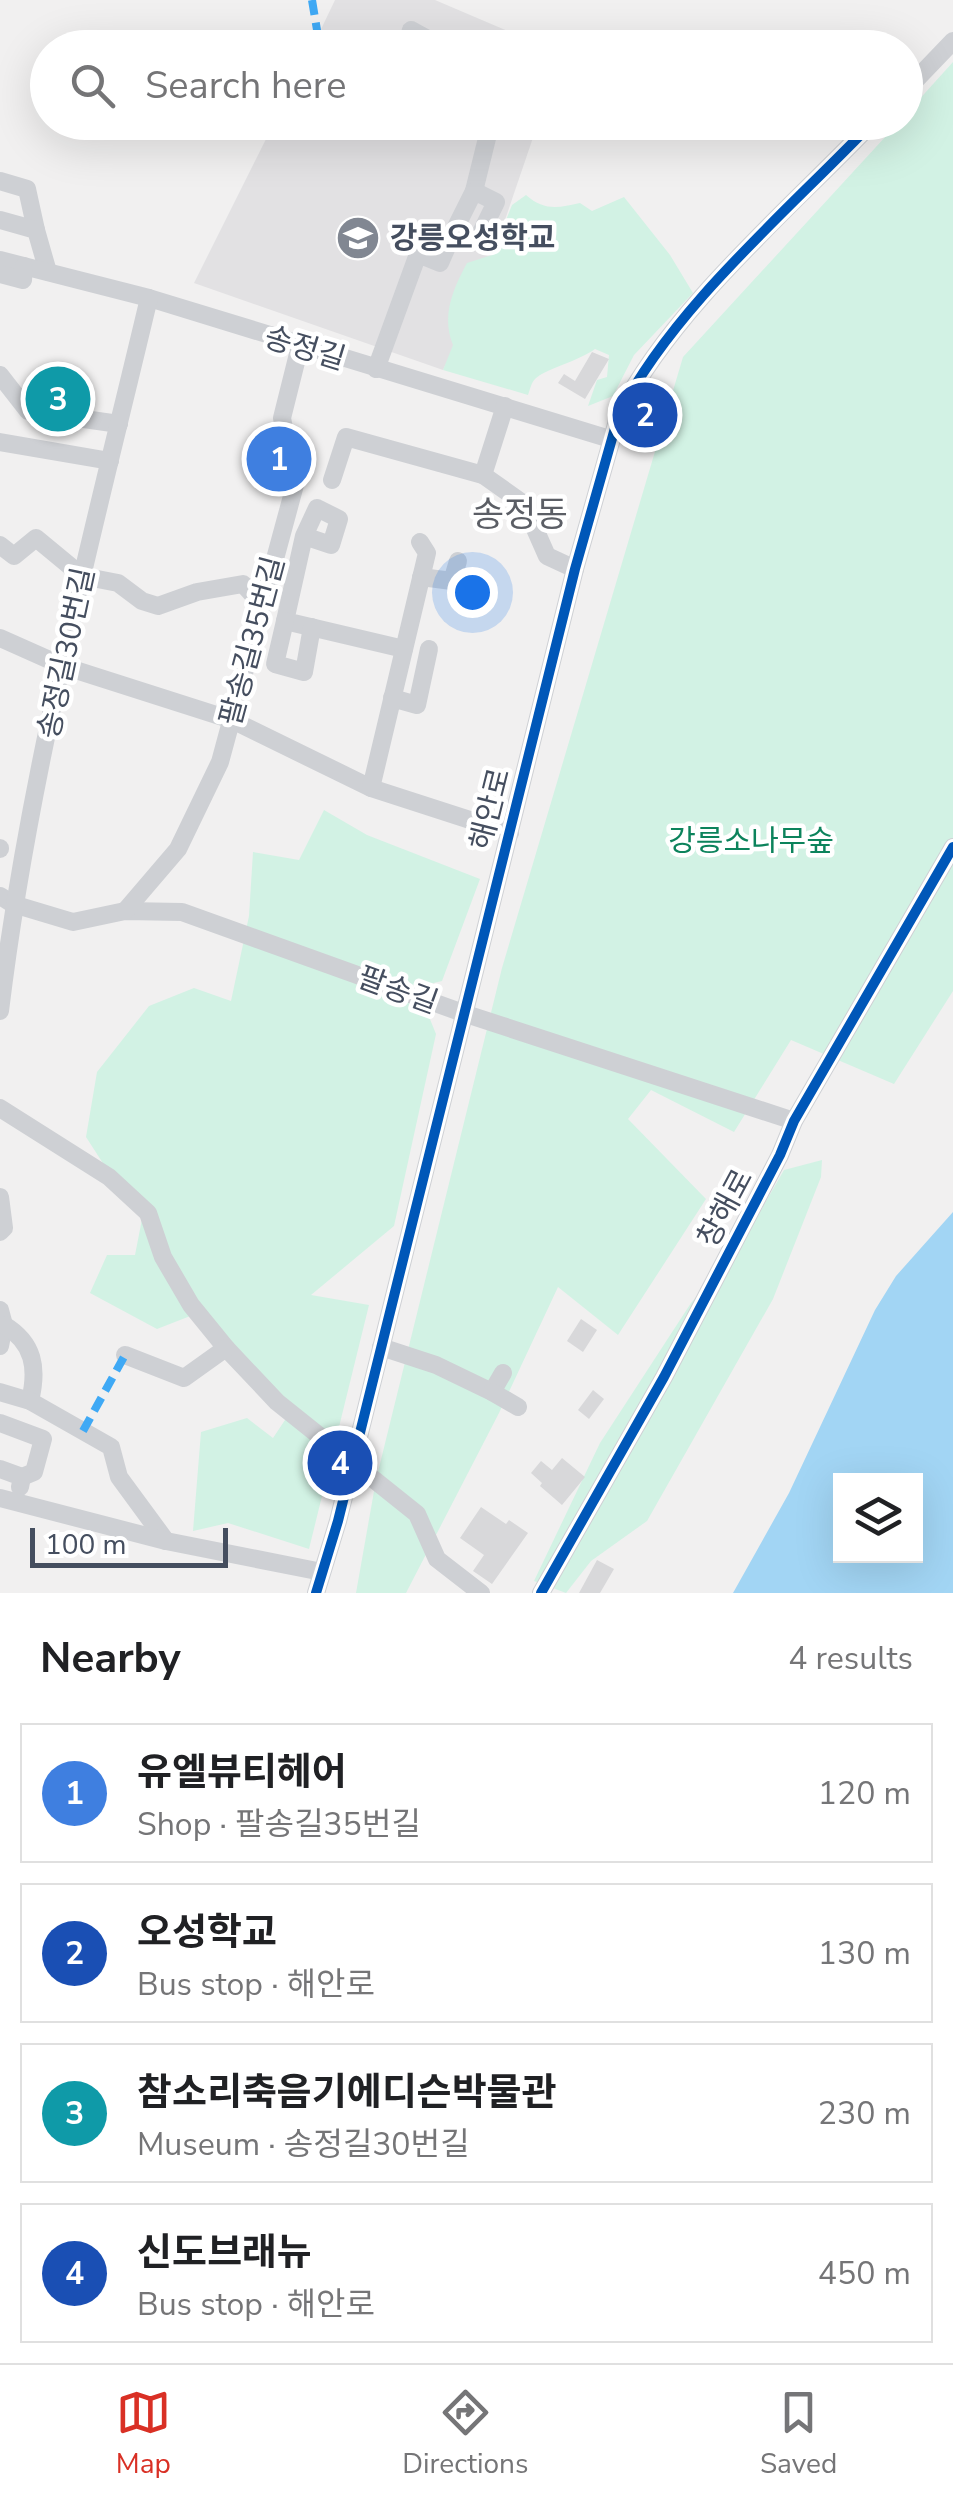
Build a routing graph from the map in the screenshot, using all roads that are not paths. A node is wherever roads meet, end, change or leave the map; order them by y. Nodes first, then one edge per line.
1 (953, 40) edge
2 (923, 72) edge
3 (487, 140) edge
4 (857, 140) edge
5 (0, 181) edge
6 (0, 220) edge
7 (36, 230) junction
8 (0, 260) edge
9 (24, 266) junction
10 (48, 272) junction
11 (0, 274) edge
12 (149, 298) junction
13 (300, 346) junction
14 (376, 369) junction
15 (0, 375) edge
16 (504, 406) junction
17 (119, 424) junction
18 (610, 439) junction
19 (0, 442) edge
20 (110, 461) junction
21 (483, 475) junction
22 (332, 480) dead end
23 (304, 536) dead end
24 (420, 542) dead end
25 (0, 544) edge
26 (458, 561) dead end
27 (575, 570) junction
28 (82, 576) junction
29 (421, 577) junction
30 (262, 605) junction
31 (285, 621) junction
32 (312, 627) junction
33 (0, 638) edge
34 (404, 649) junction
35 (429, 649) dead end
36 (63, 666) junction
37 (392, 698) junction
38 (232, 720) junction
39 (371, 788) junction
40 (510, 833) junction
41 (953, 847) edge
42 (6, 900) edge
43 (125, 911) junction
44 (0, 1011) edge
45 (463, 1013) junction
46 (0, 1108) edge
47 (794, 1121) junction
48 (0, 1198) edge
49 (0, 1232) edge
50 (2, 1317) edge
51 (0, 1346) edge
52 (380, 1347) junction
53 (226, 1348) junction
54 (125, 1355) dead end
55 (503, 1373) dead end
56 (0, 1392) edge
57 (492, 1392) junction
58 (30, 1401) junction
59 (518, 1407) dead end
60 (0, 1423) edge
61 (352, 1462) junction
62 (0, 1469) edge
63 (22, 1476) junction
64 (5, 1501) edge
65 (166, 1541) junction
66 (322, 1572) junction
67 (316, 1593) edge
68 (481, 1593) edge
69 (541, 1593) edge

1 - 2 street
3 - 14 street
4 - 18 street, 해안로
5 - 7 street
6 - 7 street
7 - 10 street
8 - 9 street, 송정길
9 - 10 street, 송정길
9 - 11 street
10 - 12 street, 송정길
12 - 13 street, 송정길
12 - 17 street, 송정길30번길
13 - 14 street, 송정길
13 - 30 street, 팔송길35번길
14 - 16 street, 송정길
15 - 17 street
16 - 18 street, 송정길
16 - 21 street
17 - 20 street, 송정길30번길
18 - 27 street, 해안로
19 - 20 street
20 - 28 street, 송정길30번길
21 - 22 street
21 - 27 street
23 - 31 street
24 - 29 street
25 - 28 street
26 - 29 street
27 - 40 street, 해안로
28 - 30 street
28 - 36 street, 송정길30번길
29 - 34 street
30 - 38 street, 팔송길35번길
31 - 32 street
31 - 32 street
32 - 34 street
33 - 36 street
34 - 37 street
35 - 37 street
36 - 38 street
36 - 42 street, 송정길30번길
37 - 39 street
38 - 39 street
38 - 43 street, 팔송길35번길
39 - 40 street
40 - 45 street, 해안로
41 - 47 street, 창해로
42 - 43 street, 팔송길
42 - 44 street, 송정길30번길
43 - 45 street, 팔송길
45 - 47 street, 팔송길
45 - 52 street, 해안로
46 - 53 street
47 - 69 street, 창해로
48 - 49 street
50 - 51 street
50 - 58 street
52 - 57 street
52 - 61 street, 해안로
53 - 54 street
53 - 61 street
55 - 57 street
56 - 58 street
57 - 59 street
58 - 65 street
60 - 63 street
61 - 66 street, 해안로
61 - 68 street
62 - 63 street
63 - 64 street
64 - 65 street
65 - 66 street
66 - 67 street, 해안로

